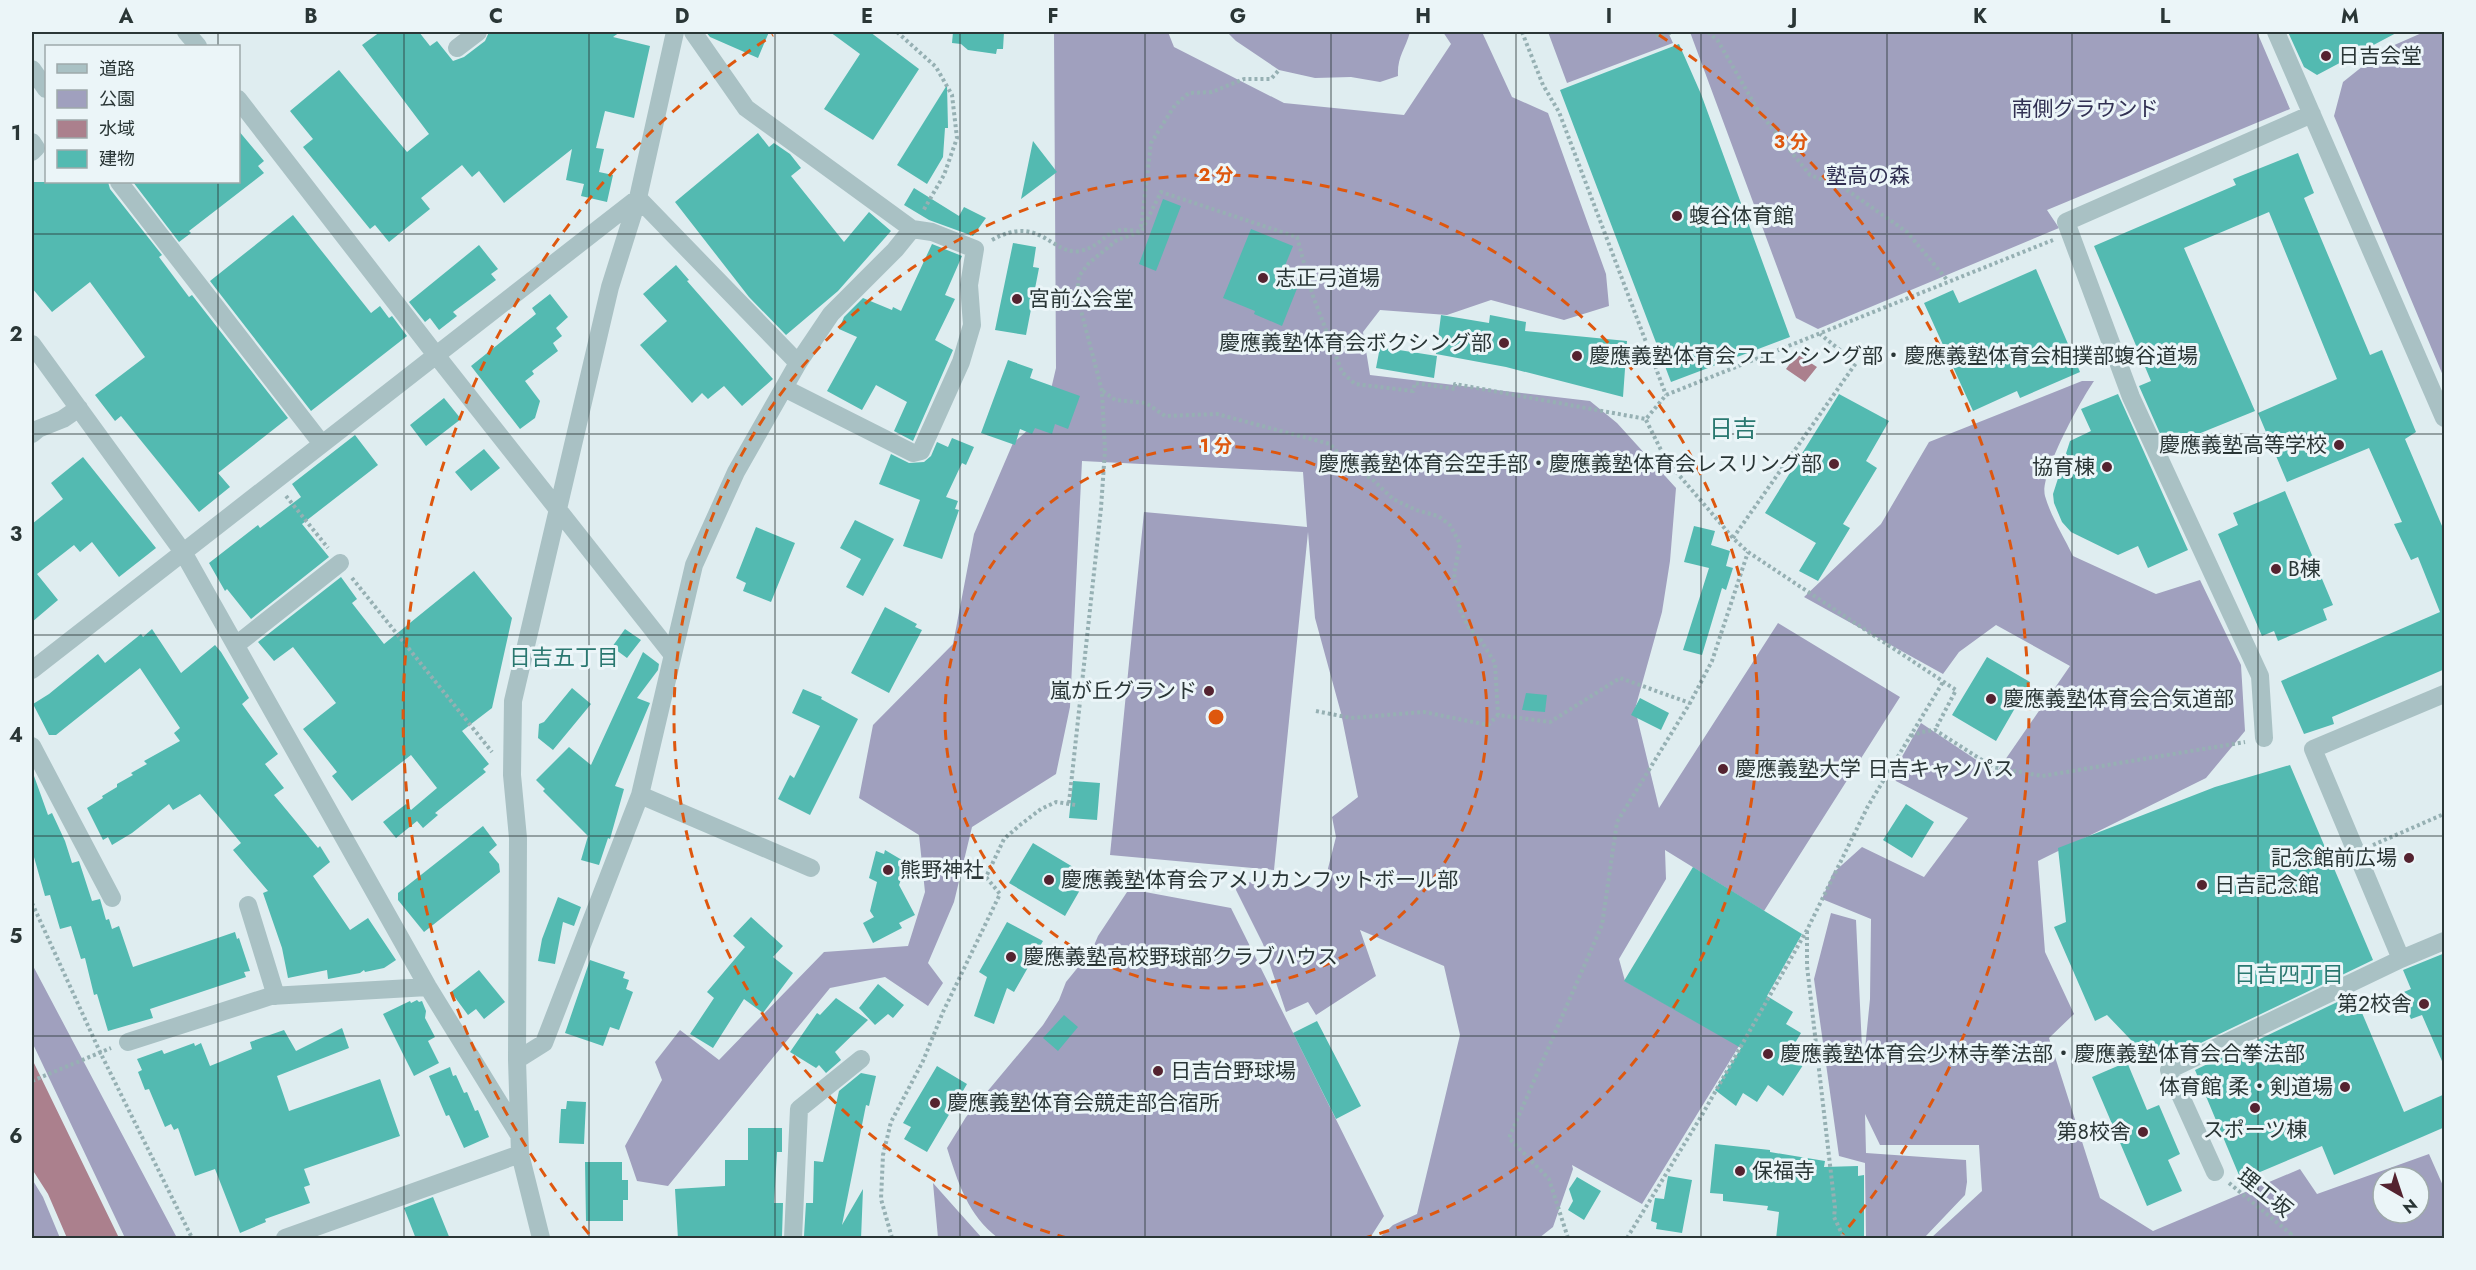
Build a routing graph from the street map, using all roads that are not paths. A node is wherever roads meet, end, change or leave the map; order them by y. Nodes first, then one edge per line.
1 (186, 32) edge
2 (478, 32) edge
3 (675, 32) edge
4 (693, 32) edge
5 (2276, 32) edge
6 (197, 45) edge
7 (457, 48) dead end
8 (32, 69) edge
9 (45, 88) edge
10 (240, 102) edge
11 (2312, 114) junction
12 (32, 142) edge
13 (32, 152) edge
14 (120, 183) edge
15 (638, 198) junction
16 (912, 229) junction
17 (32, 344) edge
18 (436, 355) junction
19 (798, 363) junction
20 (784, 388) junction
21 (79, 408) junction
22 (2445, 418) edge
23 (32, 434) edge
24 (322, 444) junction
25 (559, 510) junction
26 (183, 552) junction
27 (340, 564) road end
28 (236, 645) junction
29 (672, 654) junction
30 (34, 662) edge
31 (2445, 694) edge
32 (2264, 738) road end
33 (32, 746) edge
34 (640, 795) junction
35 (811, 868) dead end
36 (111, 898) dead end
37 (248, 905) dead end
38 (2445, 941) edge
39 (2401, 959) junction
40 (429, 987) junction
41 (276, 996) junction
42 (128, 1042) dead end
43 (861, 1059) dead end
44 (517, 1060) junction
45 (520, 1145) junction
46 (2215, 1172) road end
47 (285, 1239) edge
48 (541, 1239) edge
49 (793, 1239) edge

1 - 6 street
2 - 7 street
3 - 15 street
4 - 16 street
5 - 11 street
8 - 9 street
10 - 18 street
11 - 22 street
11 - 32 street
12 - 13 street
14 - 24 street
15 - 18 street
15 - 19 street
15 - 25 street
16 - 19 street
16 - 20 street
17 - 21 street
18 - 24 street
18 - 25 street
19 - 20 street
20 - 29 street
21 - 23 street
21 - 26 street
24 - 26 street
25 - 29 street
25 - 44 street
26 - 28 street
26 - 30 street
27 - 28 street
28 - 40 street
29 - 34 street
31 - 39 street
33 - 36 street
34 - 35 street
34 - 44 street
37 - 41 street
38 - 39 street
39 - 46 street
40 - 41 street
40 - 45 street
41 - 42 street
43 - 49 street
44 - 45 street
45 - 47 street
45 - 48 street

